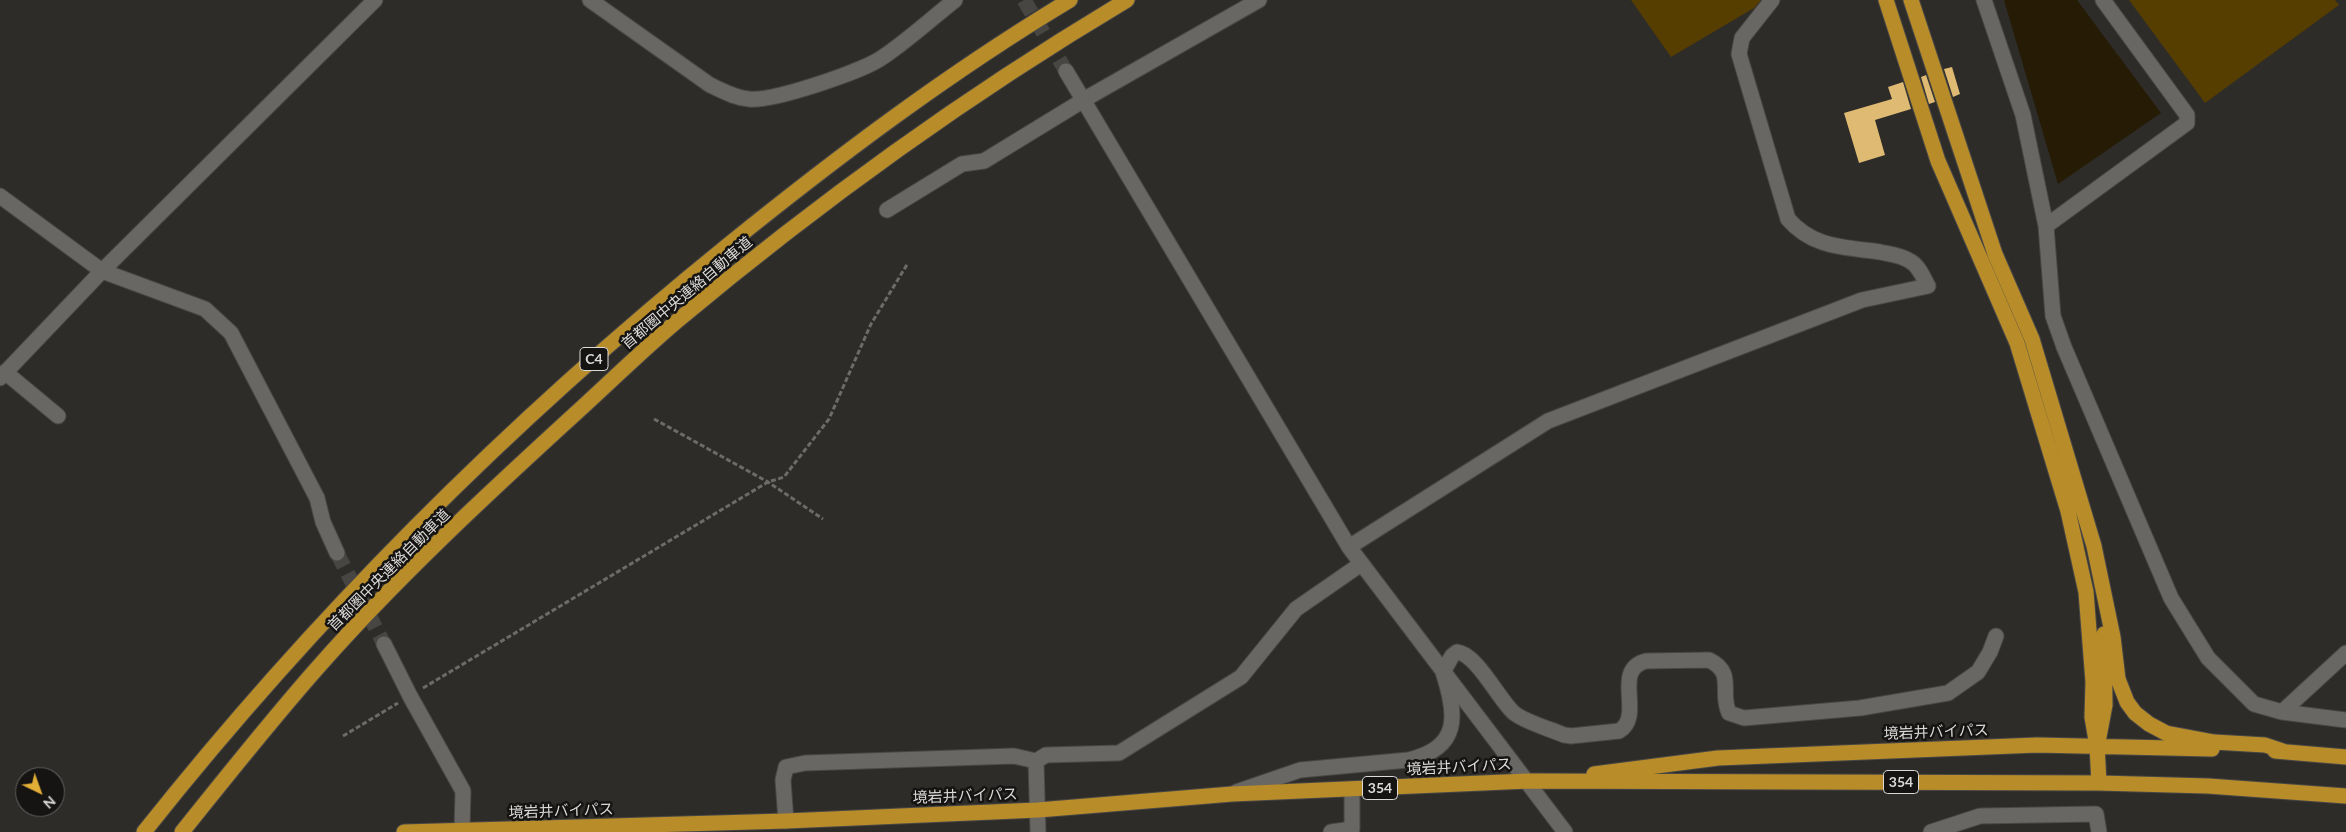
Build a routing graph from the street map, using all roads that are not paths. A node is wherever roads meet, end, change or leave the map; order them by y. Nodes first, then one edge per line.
1 (375, 0) edge
2 (590, 0) edge
3 (955, 0) edge
4 (1070, 0) edge
5 (1127, 0) edge
6 (1136, 0) edge
7 (1259, 0) edge
8 (1772, 0) edge
9 (1886, 0) edge
10 (1911, 0) edge
11 (1984, 0) edge
12 (2103, 0) edge
13 (1074, 32) junction
14 (1066, 71) tunnel mouth
15 (1083, 101) junction
16 (0, 196) edge
17 (887, 210) dead end
18 (2046, 226) junction
19 (102, 271) junction
20 (2, 375) edge
21 (58, 416) dead end
22 (1349, 547) junction
23 (337, 553) tunnel mouth
24 (1361, 564) junction
25 (2103, 595) junction
26 (1996, 636) dead end
27 (384, 644) tunnel mouth
28 (2346, 653) edge
29 (1443, 672) junction
30 (2282, 712) junction
31 (2346, 720) edge
32 (2097, 746) junction
33 (2283, 751) junction
34 (2346, 757) edge
35 (1036, 761) junction
36 (1528, 782) junction
37 (2098, 784) junction
38 (1352, 789) junction
39 (1232, 794) junction
40 (2346, 796) edge
41 (1038, 810) junction
42 (786, 821) junction
43 (462, 830) junction
44 (508, 831) edge
45 (144, 832) edge
46 (182, 832) edge
47 (404, 832) edge
48 (1038, 832) edge
49 (1331, 832) edge
50 (1565, 832) edge
51 (1932, 832) edge
52 (2099, 832) edge

1 - 19 street
2 - 3 street
4 - 45 highway, 首都圏中央連絡自動車道 / C4
5 - 13 highway, 首都圏中央連絡自動車道 / C4
6 - 13 highway
7 - 15 street
8 - 22 street
9 - 32 highway
10 - 25 highway
11 - 18 street
12 - 18 street
13 - 46 highway, 首都圏中央連絡自動車道 / C4
14 - 15 street
15 - 17 street
15 - 22 street
16 - 19 street
18 - 30 street
19 - 20 street
19 - 23 street
20 - 21 street
22 - 24 street
24 - 29 street
24 - 35 street
25 - 32 highway
25 - 33 highway
26 - 29 street
27 - 43 street
28 - 30 street
29 - 36 street
29 - 39 street
30 - 31 street
32 - 33 highway, 境岩井バイパス / 354
32 - 36 highway, 境岩井バイパス / 354
32 - 37 highway
33 - 34 highway, 境岩井バイパス / 354
35 - 41 street
35 - 42 street
36 - 37 highway, 境岩井バイパス / 354
36 - 38 highway, 境岩井バイパス / 354
36 - 50 street
37 - 40 highway, 境岩井バイパス / 354
38 - 39 highway, 境岩井バイパス / 354
38 - 49 street
39 - 41 highway, 境岩井バイパス / 354
41 - 42 highway, 境岩井バイパス / 354
41 - 48 street
42 - 44 highway, 境岩井バイパス / 354
43 - 44 highway, 境岩井バイパス / 354
43 - 47 highway, 境岩井バイパス / 354
51 - 52 street

